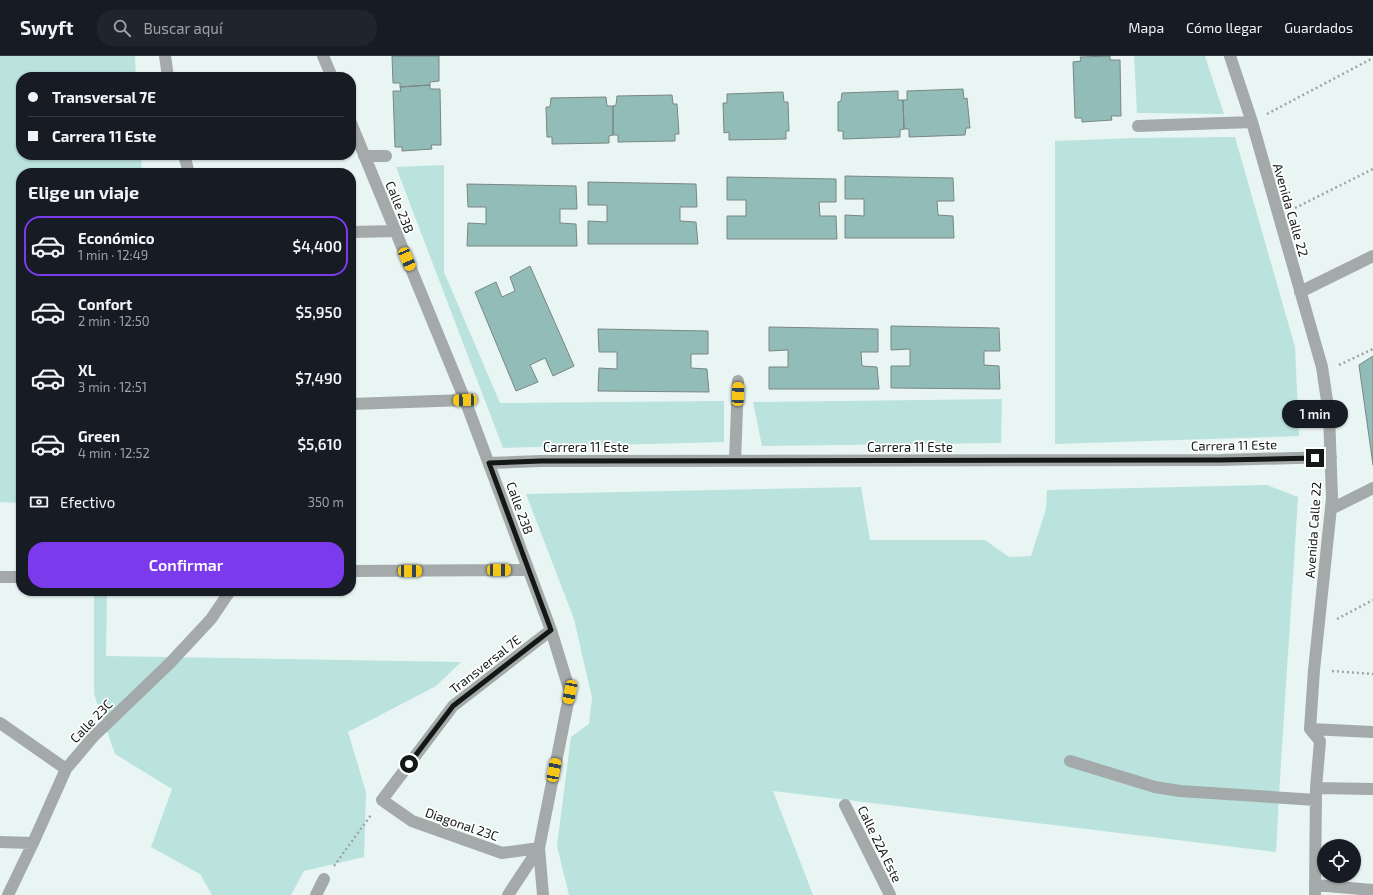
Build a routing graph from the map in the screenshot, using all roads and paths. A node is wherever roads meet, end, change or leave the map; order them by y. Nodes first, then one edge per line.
1 (165, 56) edge
2 (323, 56) edge
3 (1230, 56) edge
4 (1373, 58) edge
5 (167, 72) edge
6 (330, 72) edge
7 (1252, 122) junction
8 (1138, 126) dead end
9 (356, 136) edge
10 (364, 156) junction
11 (386, 156) dead end
12 (1373, 168) edge
13 (1278, 216) junction
14 (395, 231) junction
15 (356, 232) edge
16 (1373, 256) edge
17 (1300, 292) junction
18 (1373, 349) edge
19 (1323, 372) junction
20 (738, 381) dead end
21 (465, 400) junction
22 (356, 404) edge
23 (1331, 457) junction
24 (735, 461) junction
25 (489, 463) junction
26 (1373, 488) edge
27 (1331, 509) junction
28 (528, 570) junction
29 (356, 571) edge
30 (16, 577) edge
31 (0, 578) edge
32 (227, 596) edge
33 (1373, 600) edge
34 (1319, 629) junction
35 (551, 630) junction
36 (1314, 670) junction
37 (1373, 674) edge
38 (0, 723) edge
39 (1310, 729) junction
40 (1373, 732) edge
41 (1070, 761) dead end
42 (66, 769) junction
43 (1373, 789) edge
44 (1316, 794) junction
45 (382, 800) junction
46 (845, 806) dead end
47 (0, 842) edge
48 (33, 843) junction
49 (539, 848) junction
50 (324, 879) joint
51 (1315, 890) edge
52 (1373, 890) edge
53 (8, 895) edge
54 (316, 895) edge
55 (508, 895) edge
56 (542, 895) edge
57 (890, 895) edge

1 - 5 street
2 - 6 street
3 - 7 street, Avenida Calle 22
4 - 7 path
7 - 8 street
7 - 13 street, Avenida Calle 22
9 - 10 street, Calle 23B
10 - 11 street
10 - 14 street, Calle 23B
12 - 13 path
13 - 17 street, Avenida Calle 22
14 - 15 street
14 - 21 street, Calle 23B
16 - 17 street
17 - 19 street, Avenida Calle 22
18 - 19 path
19 - 23 street, Avenida Calle 22
20 - 24 street
21 - 22 street
21 - 25 street, Calle 23B
23 - 24 street, Carrera 11 Este
23 - 27 street, Avenida Calle 22
24 - 25 street, Carrera 11 Este
25 - 28 street, Calle 23B
26 - 27 street
27 - 34 street, Avenida Calle 22
28 - 29 street
28 - 35 street, Calle 23B
30 - 31 street
32 - 42 street, Calle 23C
33 - 34 path
34 - 36 street, Avenida Calle 22
35 - 45 street, Transversal 7E
35 - 49 street, Calle 23B
36 - 37 path
36 - 39 street, Avenida Calle 22
38 - 42 street
39 - 40 street
39 - 44 street
41 - 44 street
42 - 48 street, Calle 23C
43 - 44 street
44 - 51 street
45 - 49 street, Diagonal 23C
45 - 50 path
46 - 57 street, Calle 22A Este
47 - 48 street
48 - 53 street, Calle 23C
49 - 55 street
49 - 56 street, Calle 23B
50 - 54 street
51 - 52 street

